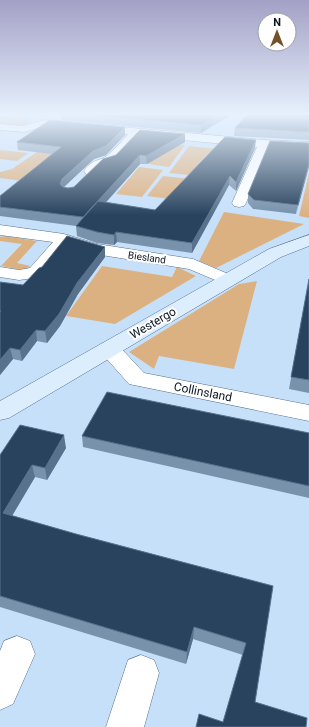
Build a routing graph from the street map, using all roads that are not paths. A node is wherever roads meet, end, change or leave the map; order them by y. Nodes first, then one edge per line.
1 (123, 147) edge
2 (263, 147) edge
3 (84, 178) edge
4 (239, 203) dead end
5 (0, 230) edge
6 (64, 239) junction
7 (309, 240) edge
8 (0, 272) edge
9 (227, 280) junction
10 (109, 349) junction
11 (0, 412) edge
12 (309, 413) edge
13 (17, 654) dead end
14 (141, 673) dead end
15 (0, 691) edge
16 (126, 727) edge

1 - 3 street
2 - 4 street
5 - 6 street, Biesland
6 - 8 street
6 - 9 street, Biesland
7 - 9 street, Westergo
9 - 10 street, Westergo
10 - 11 street, Westergo
10 - 12 street, Collinsland
13 - 15 street
14 - 16 street

